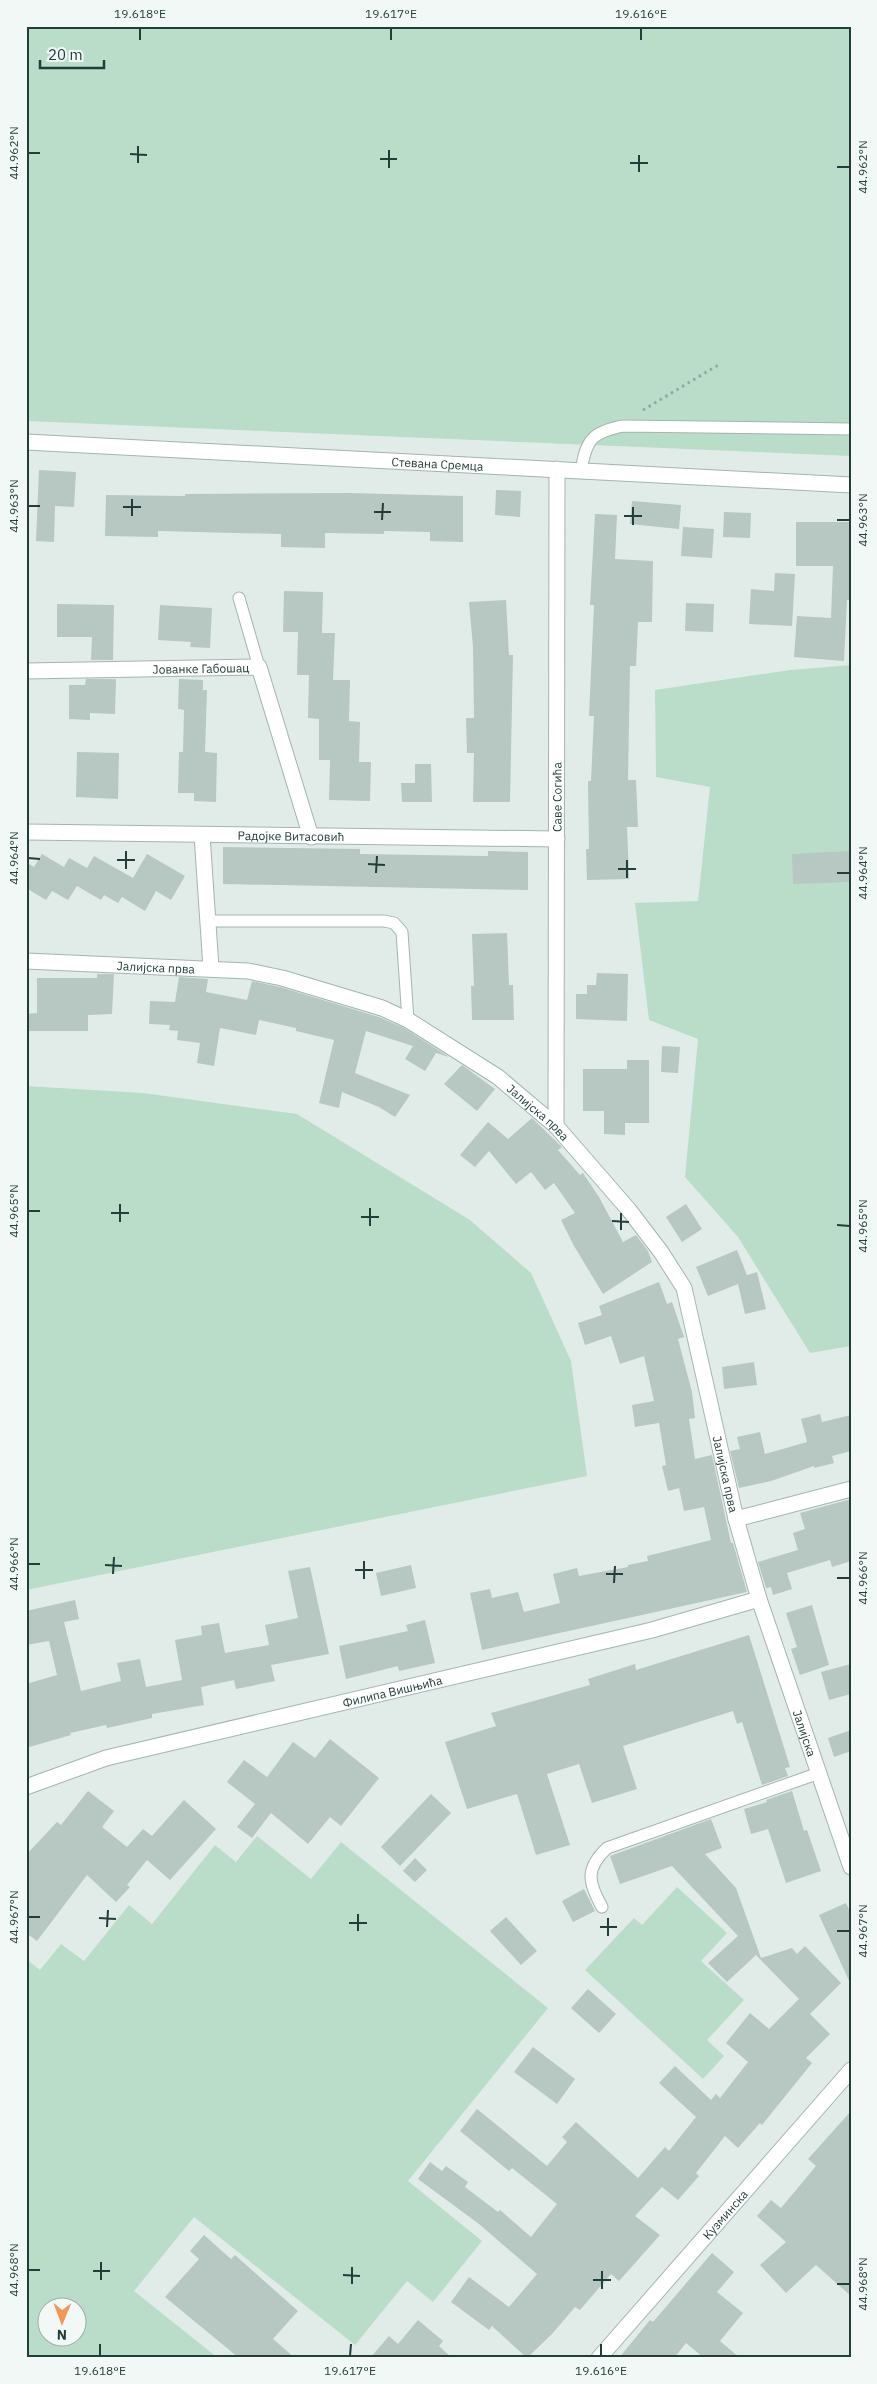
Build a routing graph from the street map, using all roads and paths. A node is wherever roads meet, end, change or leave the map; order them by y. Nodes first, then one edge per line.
1 (720, 364) dead end
2 (623, 426) junction
3 (851, 429) edge
4 (26, 442) edge
5 (557, 469) junction
6 (581, 471) junction
7 (851, 485) edge
8 (240, 598) dead end
9 (259, 667) junction
10 (26, 671) edge
11 (26, 832) edge
12 (202, 835) junction
13 (312, 836) junction
14 (557, 839) junction
15 (208, 921) junction
16 (26, 961) edge
17 (211, 968) junction
18 (408, 1020) junction
19 (556, 1126) junction
20 (851, 1489) edge
21 (736, 1519) junction
22 (759, 1599) junction
23 (819, 1773) junction
24 (26, 1788) edge
25 (851, 1866) edge
26 (602, 1906) dead end
27 (851, 2070) edge
28 (599, 2358) edge

1 - 2 path
2 - 3 lane
2 - 6 lane
4 - 5 street, Стевана Сремца
5 - 6 street, Стевана Сремца
5 - 14 street, Саве Согића
6 - 7 street, Стевана Сремца
8 - 9 lane
9 - 10 street, Јованке Габошац
9 - 13 street, Јованке Габошац
11 - 12 street, Радојке Витасовић
12 - 13 street, Радојке Витасовић
12 - 15 street
13 - 14 street, Радојке Витасовић
14 - 19 street, Саве Согића
15 - 17 street
15 - 18 lane
16 - 17 street, Јалијска прва
17 - 18 street, Јалијска прва
18 - 19 street, Јалијска прва
19 - 21 street, Јалијска прва
20 - 21 street
21 - 22 street, Јалијска прва
22 - 23 street, Јалијска
22 - 24 street, Филипа Вишњића
23 - 25 street, Јалијска
23 - 26 lane
27 - 28 street, Кузминска

